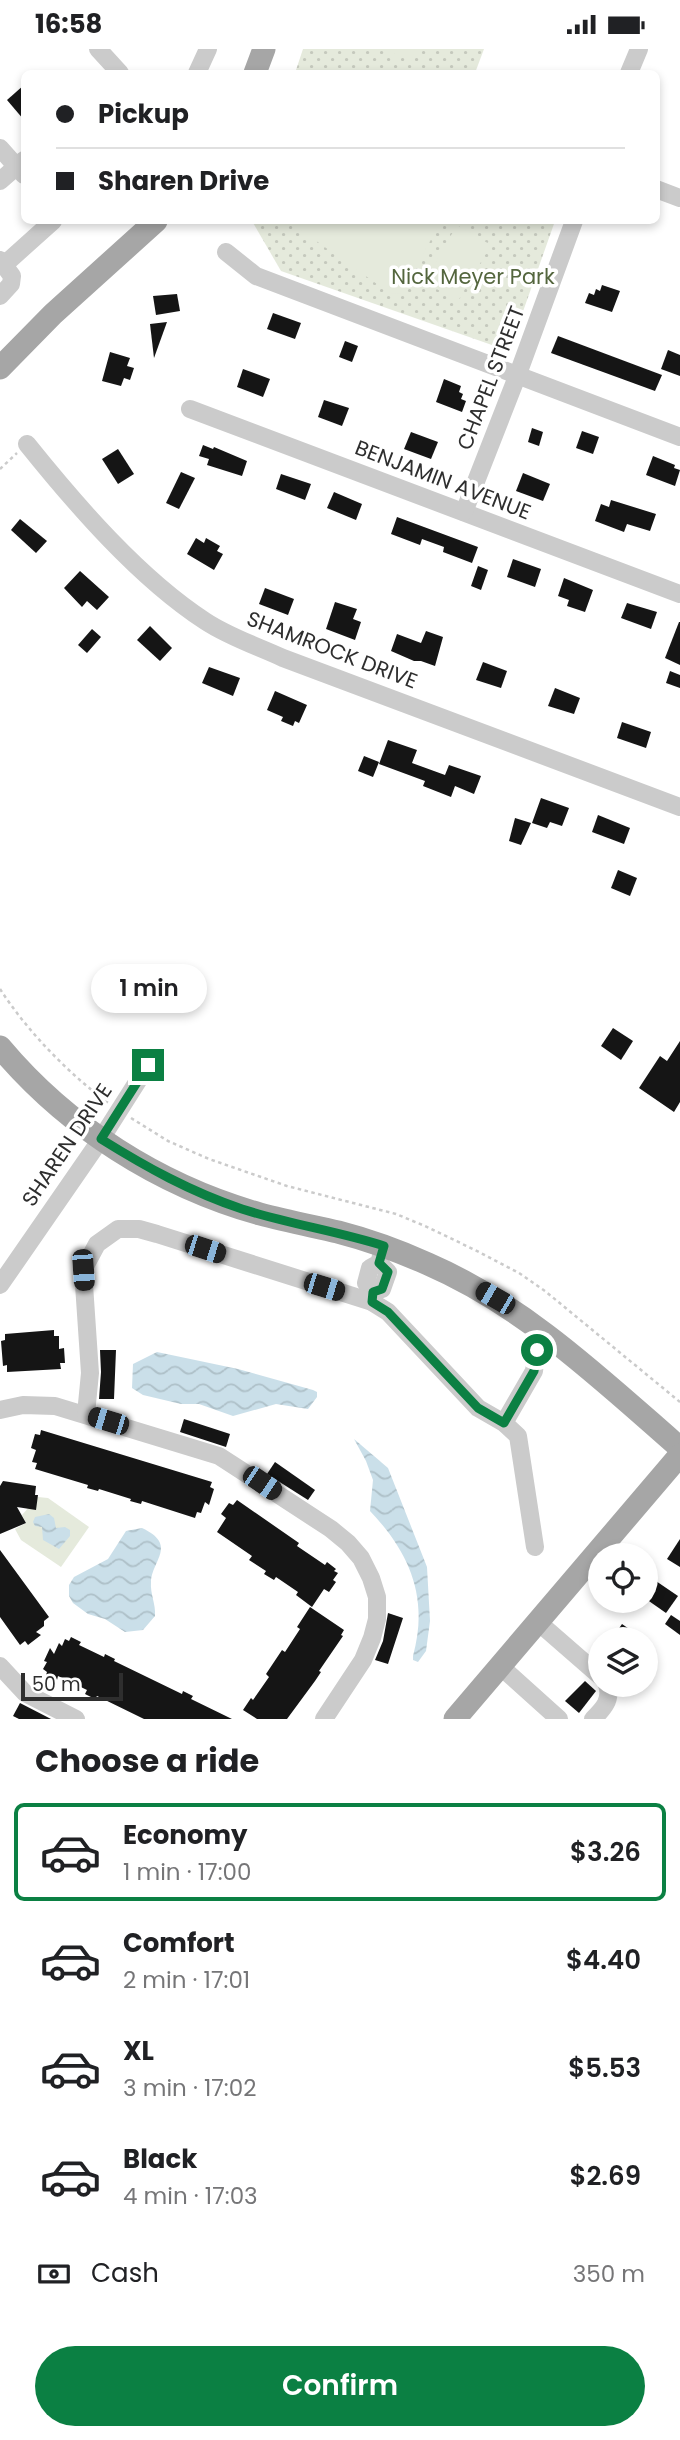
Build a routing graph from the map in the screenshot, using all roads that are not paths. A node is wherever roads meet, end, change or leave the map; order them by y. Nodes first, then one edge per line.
1 (98, 49) edge
2 (208, 49) edge
3 (264, 49) edge
4 (639, 49) edge
5 (117, 70) edge
6 (198, 70) edge
7 (255, 70) edge
8 (630, 70) edge
9 (0, 148) edge
10 (21, 166) edge
11 (21, 168) edge
12 (0, 181) edge
13 (660, 190) edge
14 (680, 198) edge
15 (49, 224) edge
16 (153, 224) edge
17 (573, 224) edge
18 (226, 252) dead end
19 (2, 263) edge
20 (0, 296) edge
21 (0, 368) edge
22 (518, 374) junction
23 (190, 409) dead end
24 (680, 437) edge
25 (27, 444) road end
26 (464, 512) junction
27 (680, 594) edge
28 (680, 807) edge
29 (0, 1047) edge
30 (148, 1065) dead end
31 (101, 1139) junction
32 (381, 1255) junction
33 (0, 1285) edge
34 (372, 1297) junction
35 (540, 1329) junction
36 (0, 1411) edge
37 (86, 1414) junction
38 (504, 1423) junction
39 (680, 1448) edge
40 (680, 1455) edge
41 (535, 1547) dead end
42 (538, 1622) junction
43 (588, 1665) edge
44 (500, 1666) junction
45 (0, 1667) edge
46 (608, 1697) edge
47 (76, 1719) edge
48 (324, 1719) edge
49 (455, 1719) edge
50 (559, 1719) edge
51 (593, 1719) edge

1 - 5 street
2 - 6 street
3 - 7 main road
4 - 8 street
9 - 10 street
11 - 12 street
13 - 14 street
15 - 19 street
16 - 21 main road
17 - 22 street, CHAPEL STREET
18 - 22 street
19 - 20 street
22 - 24 street
22 - 26 street, CHAPEL STREET
23 - 26 street, BENJAMIN AVENUE
25 - 28 street, SHAMROCK DRIVE
26 - 27 street, BENJAMIN AVENUE
29 - 31 main road
30 - 31 street, SHAREN DRIVE
31 - 32 main road
31 - 33 street, SHAREN DRIVE
32 - 34 street
32 - 35 main road
34 - 37 street
34 - 38 street
35 - 38 street
35 - 39 main road
36 - 37 street
37 - 48 street
38 - 41 street
40 - 42 main road
42 - 43 street
42 - 44 main road
44 - 49 main road
44 - 50 street
45 - 47 street
46 - 51 street

